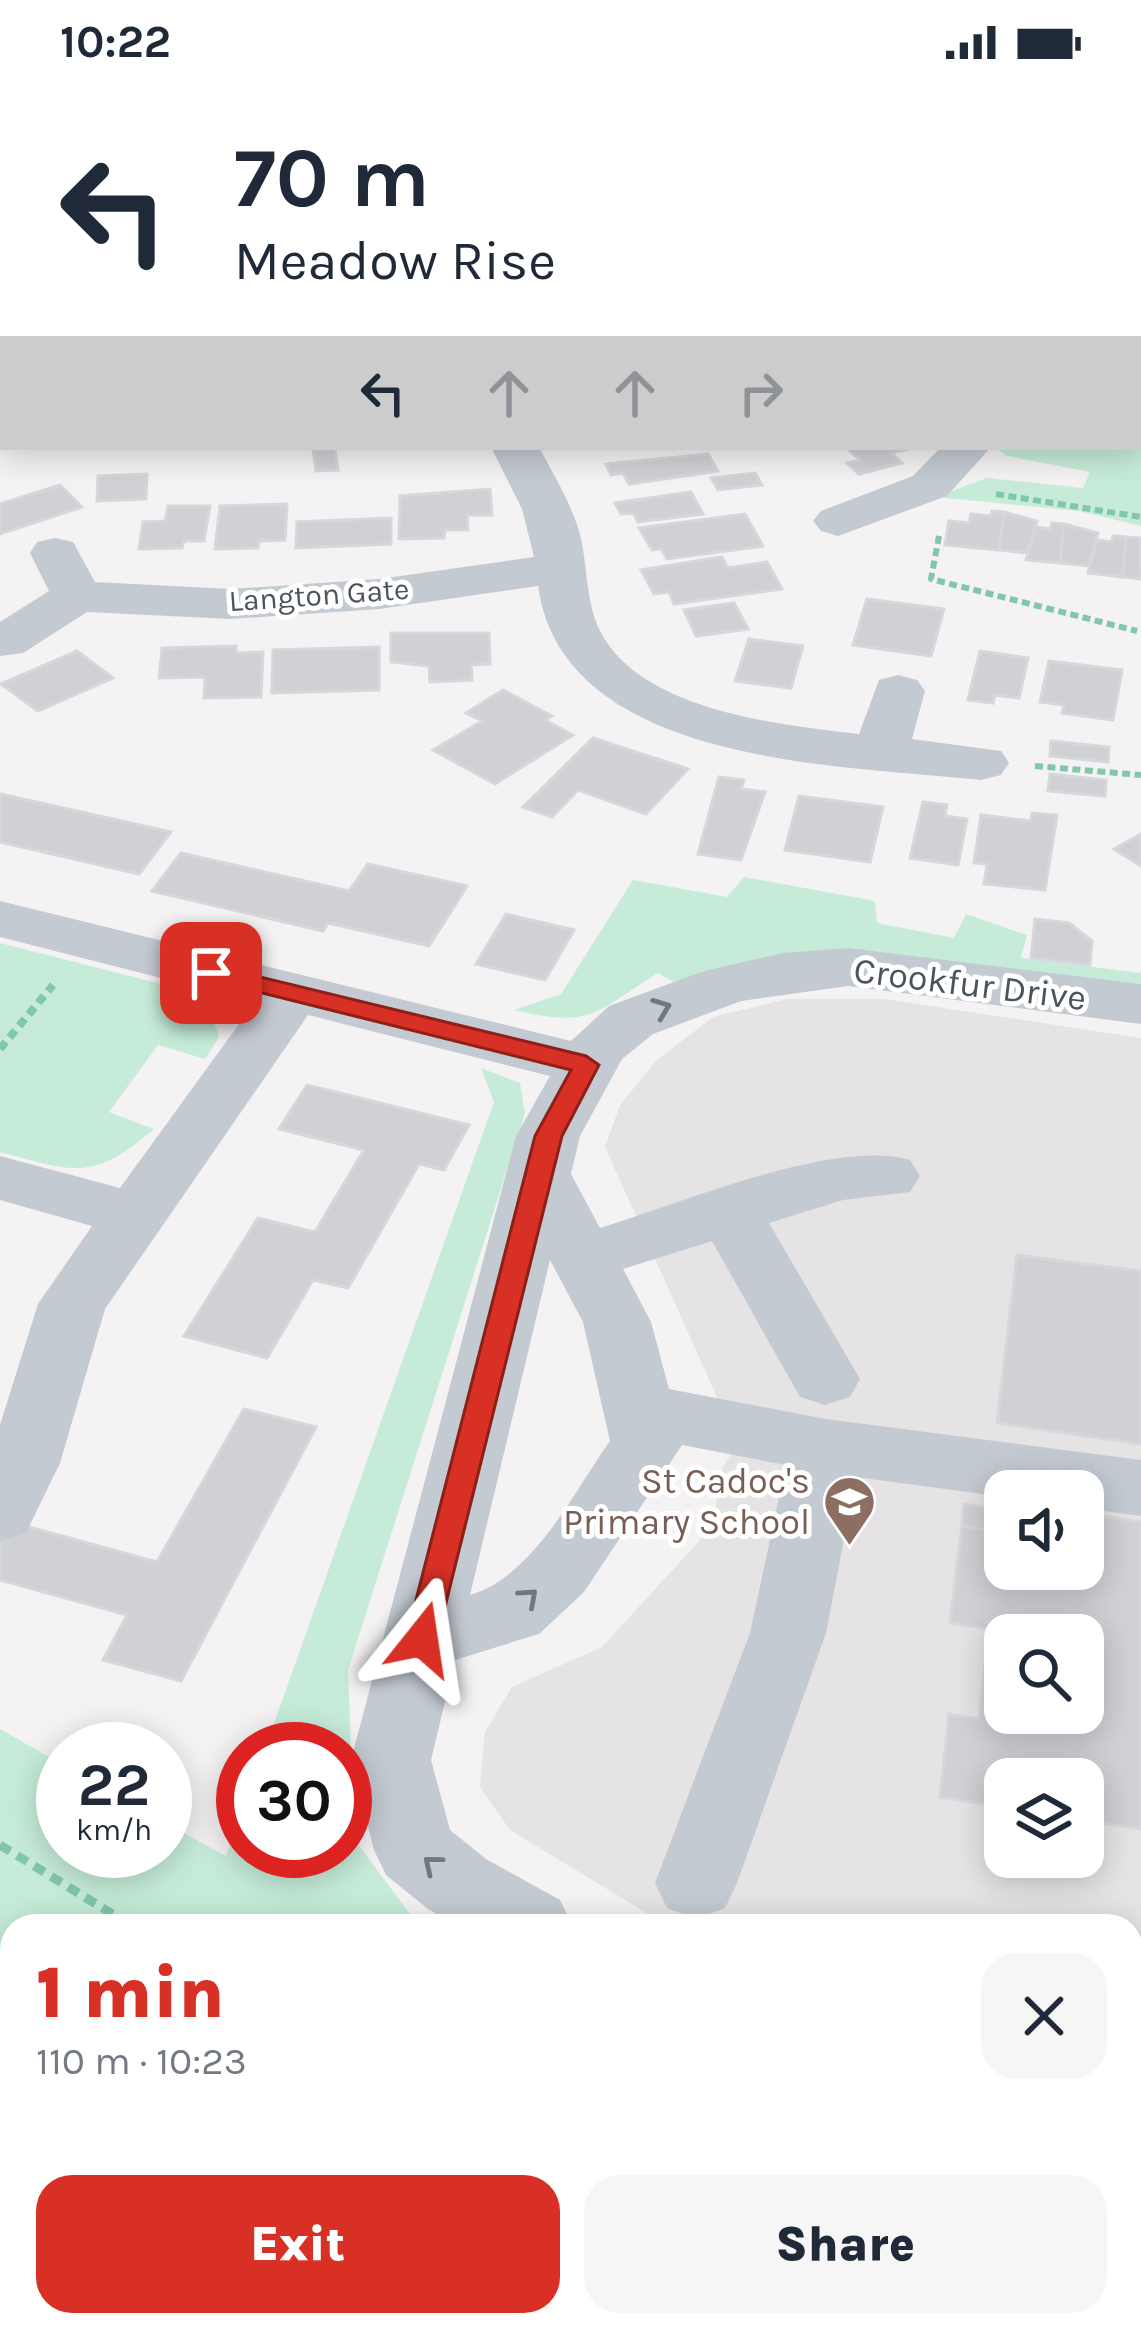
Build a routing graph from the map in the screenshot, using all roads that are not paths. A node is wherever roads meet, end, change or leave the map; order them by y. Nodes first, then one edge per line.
1 (516, 450) edge
2 (950, 467) edge
3 (838, 521) dead end
4 (560, 568) junction
5 (5, 642) dead end
6 (898, 692) dead end
7 (882, 750) junction
8 (981, 763) road end
9 (0, 919) edge
10 (292, 994) junction
11 (1141, 1004) edge
12 (586, 1065) junction
13 (539, 1175) junction
14 (887, 1176) dead end
15 (0, 1178) edge
16 (729, 1212) junction
17 (135, 1215) junction
18 (583, 1257) junction
19 (640, 1411) junction
20 (826, 1413) junction
21 (1141, 1487) edge
22 (0, 1514) edge
23 (422, 1639) junction
24 (696, 1883) dead end
25 (510, 1914) edge

1 - 4 street
2 - 3 street
4 - 5 street, Langton Gate
4 - 7 street
6 - 7 street
7 - 8 street
9 - 10 street
10 - 12 street
10 - 17 street
12 -> 11 street, Crookfur Drive
12 - 13 street, Crookfur Drive
13 - 18 street
13 - 23 street, Crookfur Drive
14 - 16 street
15 - 17 street
16 - 18 street
16 - 20 street
17 - 22 street
18 - 19 street
19 - 20 street
23 -> 19 street
20 - 21 street
20 - 24 street
25 -> 23 street, Crookfur Drive

